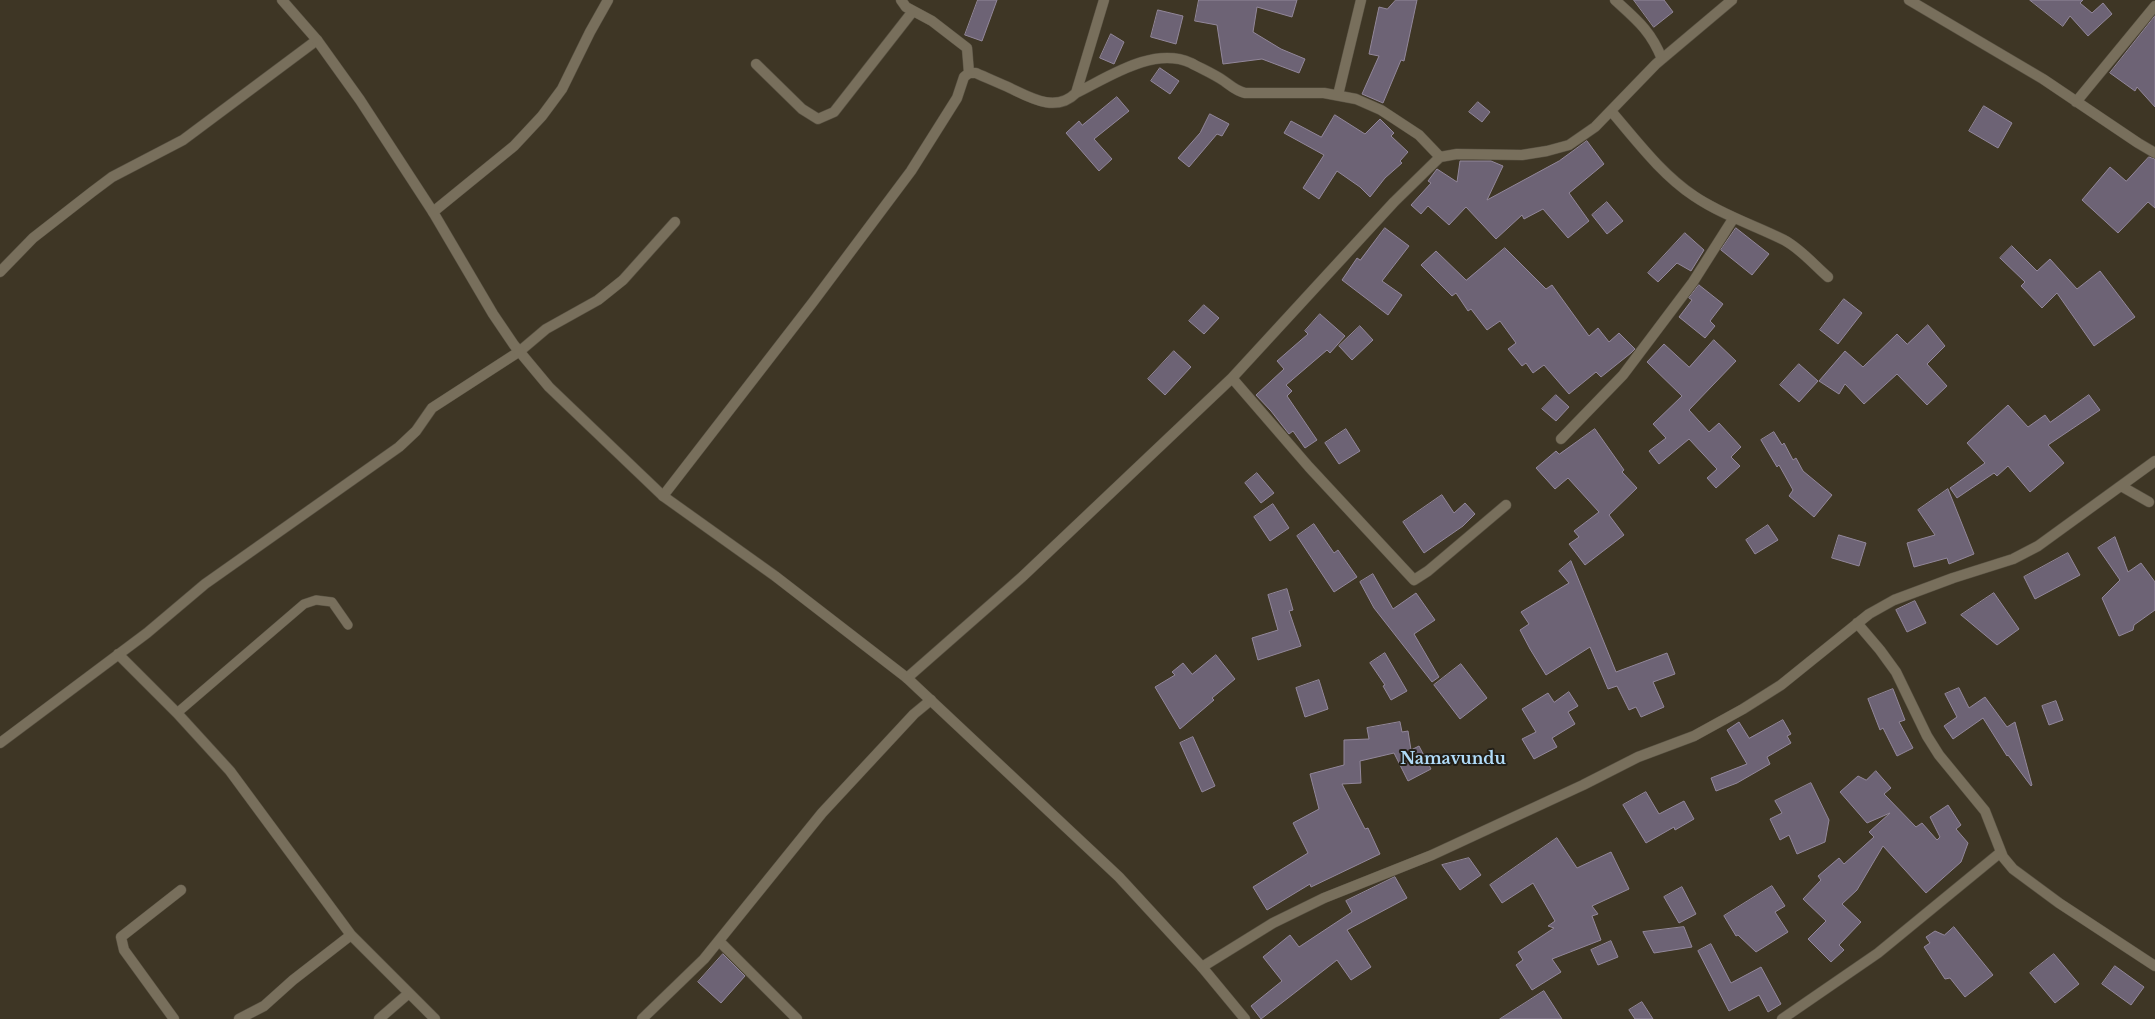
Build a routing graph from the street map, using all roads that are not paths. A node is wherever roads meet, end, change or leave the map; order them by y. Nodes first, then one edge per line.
1 (282, 0) edge
2 (608, 0) edge
3 (901, 0) edge
4 (1104, 0) edge
5 (1361, 0) edge
6 (1616, 0) edge
7 (1732, 0) edge
8 (1909, 0) edge
9 (2155, 6) edge
10 (913, 11) junction
11 (317, 40) junction
12 (1662, 59) junction
13 (756, 64) dead end
14 (969, 73) junction
15 (1076, 93) junction
16 (1338, 95) junction
17 (2076, 102) junction
18 (1611, 111) junction
19 (2155, 152) edge
20 (1440, 157) junction
21 (432, 212) junction
22 (1733, 219) junction
23 (676, 222) dead end
24 (0, 272) edge
25 (1828, 277) dead end
26 (520, 351) junction
27 (1232, 378) junction
28 (1561, 439) dead end
29 (2155, 461) edge
30 (2121, 486) junction
31 (663, 496) junction
32 (2149, 502) dead end
33 (1506, 505) dead end
34 (1857, 623) junction
35 (348, 625) dead end
36 (118, 654) junction
37 (907, 678) junction
38 (931, 700) junction
39 (177, 713) junction
40 (0, 743) edge
41 (2001, 852) junction
42 (181, 890) dead end
43 (352, 935) junction
44 (718, 941) junction
45 (2155, 966) edge
46 (1202, 967) junction
47 (409, 993) junction
48 (174, 1019) edge
49 (239, 1019) edge
50 (379, 1019) edge
51 (435, 1019) edge
52 (642, 1019) edge
53 (797, 1019) edge
54 (1245, 1019) edge
55 (1782, 1019) edge

1 - 11 street
2 - 21 street
3 - 10 street
4 - 15 street
5 - 16 street
6 - 12 street
7 - 12 street
8 - 17 street
9 - 17 street
10 - 13 street
10 - 14 street
11 - 21 street
11 - 24 street
12 - 18 street
14 - 15 street
14 - 31 street
15 - 16 street
16 - 20 street
17 - 19 street
18 - 20 street
18 - 22 street
20 - 27 street
21 - 26 street
22 - 25 street
22 - 28 street
23 - 26 street
26 - 31 street
26 - 36 street
27 - 33 street
27 - 37 street
29 - 30 street
30 - 32 street
30 - 34 street
31 - 37 street
34 - 41 street
34 - 46 street
35 - 39 lane
36 - 39 street
36 - 40 street
37 - 38 street
38 - 44 street
38 - 46 street
39 - 43 street
41 - 45 street
41 - 55 street
42 - 48 street
43 - 47 street
43 - 49 street
44 - 52 street
44 - 53 street
46 - 54 street
47 - 50 street
47 - 51 street

